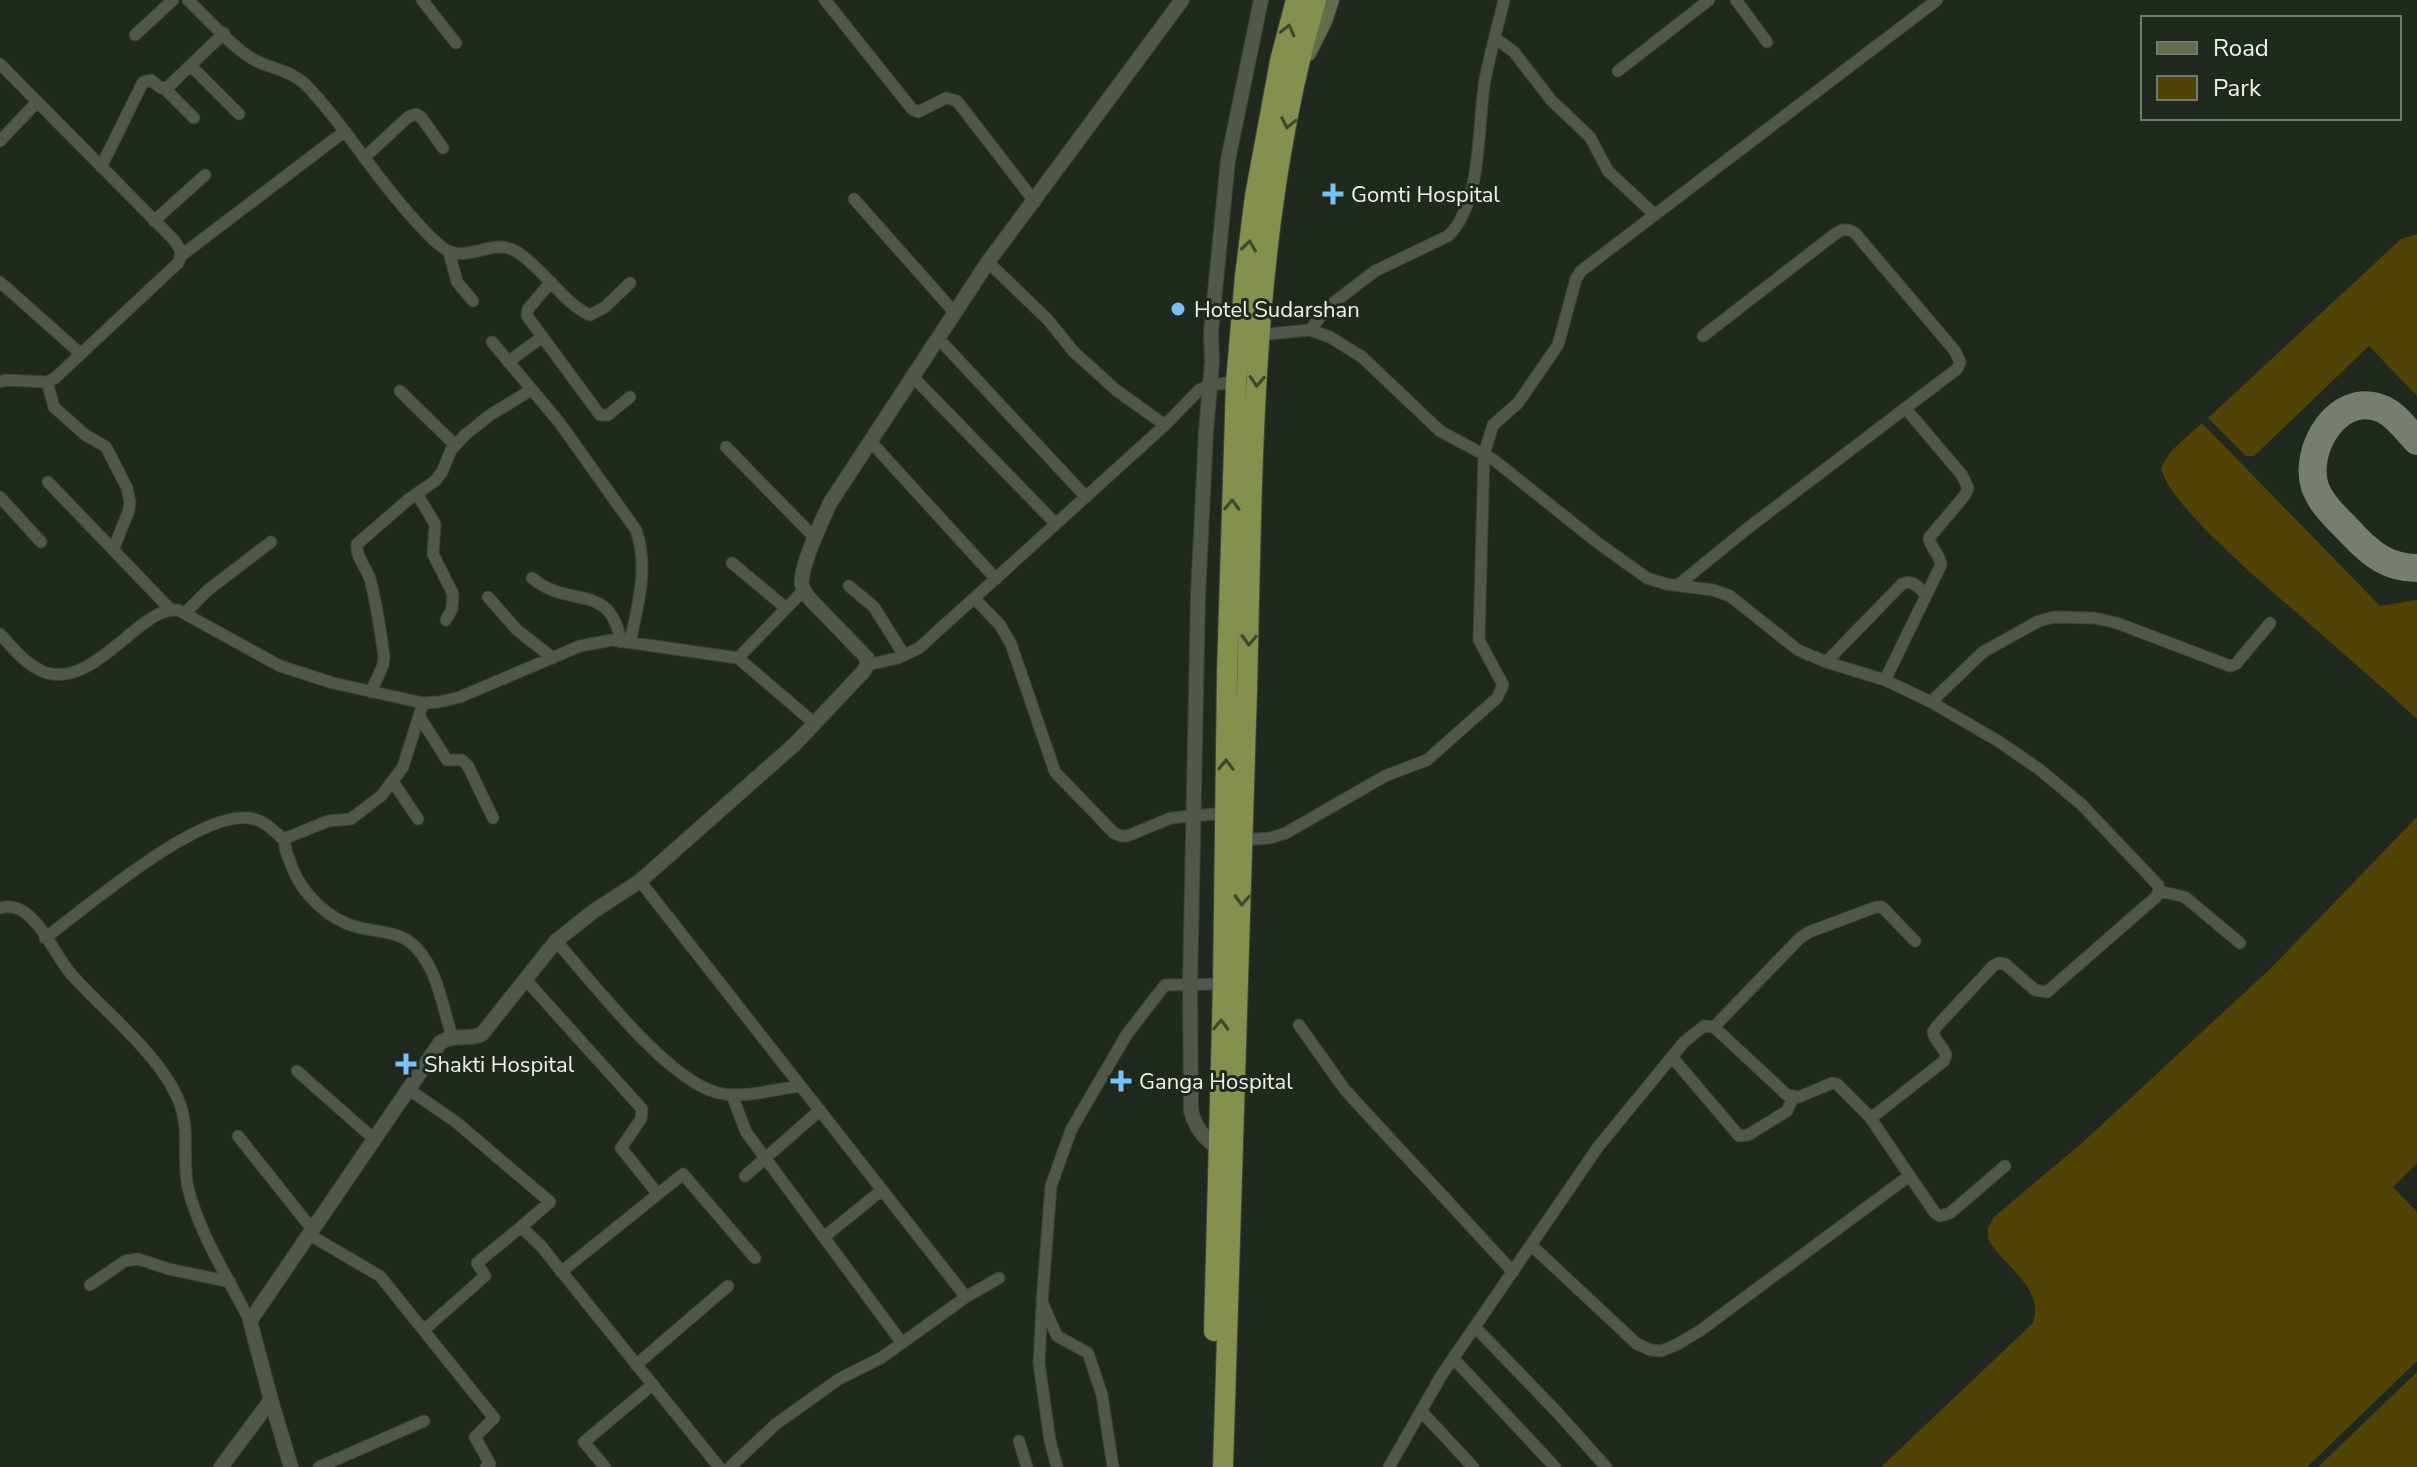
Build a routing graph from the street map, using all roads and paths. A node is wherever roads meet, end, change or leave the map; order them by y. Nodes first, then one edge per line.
1 (173, 0) edge
2 (188, 0) edge
3 (422, 0) edge
4 (825, 0) edge
5 (1182, 0) edge
6 (1261, 0) edge
7 (1296, 0) edge
8 (1331, 0) edge
9 (1504, 0) edge
10 (1709, 0) edge
11 (1736, 0) edge
12 (1934, 1) edge
13 (1313, 10) edge
14 (224, 33) junction
15 (135, 35) dead end
16 (1495, 38) junction
17 (1767, 42) dead end
18 (456, 43) dead end
19 (0, 64) edge
20 (191, 66) junction
21 (1289, 66) junction
22 (1618, 71) dead end
23 (165, 89) junction
24 (37, 102) junction
25 (239, 114) dead end
26 (194, 118) dead end
27 (345, 131) junction
28 (0, 141) edge
29 (443, 148) dead end
30 (364, 158) junction
31 (101, 167) junction
32 (205, 175) dead end
33 (854, 199) dead end
34 (1035, 202) junction
35 (1655, 215) junction
36 (154, 221) junction
37 (449, 252) junction
38 (182, 255) junction
39 (988, 262) junction
40 (0, 282) edge
41 (551, 282) junction
42 (630, 283) dead end
43 (473, 301) dead end
44 (955, 313) junction
45 (1310, 330) junction
46 (1703, 336) dead end
47 (542, 337) junction
48 (1250, 337) junction
49 (938, 338) junction
50 (492, 342) dead end
51 (81, 354) junction
52 (508, 362) junction
53 (913, 377) junction
54 (0, 382) edge
55 (47, 382) junction
56 (1236, 382) junction
57 (1210, 385) junction
58 (531, 390) junction
59 (400, 391) dead end
60 (630, 397) dead end
61 (1905, 408) junction
62 (1165, 425) junction
63 (871, 442) junction
64 (455, 445) junction
65 (726, 447) dead end
66 (1484, 454) junction
67 (48, 482) dead end
68 (417, 494) junction
69 (0, 497) edge
70 (1086, 497) junction
71 (1056, 524) junction
72 (815, 538) junction
73 (41, 542) dead end
74 (271, 542) dead end
75 (113, 550) junction
76 (732, 563) dead end
77 (532, 578) dead end
78 (996, 579) junction
79 (1678, 585) junction
80 (849, 586) dead end
81 (804, 590) junction
82 (1925, 594) junction
83 (488, 597) dead end
84 (974, 598) junction
85 (786, 608) junction
86 (170, 609) junction
87 (186, 612) junction
88 (446, 620) dead end
89 (2270, 623) dead end
90 (0, 634) edge
91 (626, 642) junction
92 (904, 655) junction
93 (553, 658) junction
94 (738, 658) junction
95 (1826, 662) junction
96 (867, 665) junction
97 (1885, 680) junction
98 (371, 692) junction
99 (1931, 702) junction
100 (423, 703) junction
101 (419, 716) junction
102 (814, 723) junction
103 (393, 782) junction
104 (1225, 813) junction
105 (1194, 816) junction
106 (493, 818) dead end
107 (418, 819) dead end
108 (284, 840) junction
109 (1243, 840) junction
110 (640, 881) junction
111 (2159, 891) junction
112 (0, 908) edge
113 (45, 938) junction
114 (556, 941) junction
115 (1915, 941) dead end
116 (2240, 943) dead end
117 (525, 979) junction
118 (1223, 984) junction
119 (1190, 985) junction
120 (1299, 1025) dead end
121 (1714, 1027) junction
122 (452, 1036) junction
123 (1672, 1057) junction
124 (297, 1071) dead end
125 (800, 1086) junction
126 (408, 1089) junction
127 (732, 1095) junction
128 (1793, 1098) junction
129 (820, 1110) junction
130 (1869, 1116) junction
131 (238, 1136) dead end
132 (374, 1139) junction
133 (1219, 1149) junction
134 (765, 1158) junction
135 (2005, 1166) dead end
136 (745, 1176) dead end
137 (1909, 1176) junction
138 (882, 1190) junction
139 (657, 1193) junction
140 (521, 1227) junction
141 (310, 1232) junction
142 (824, 1237) junction
143 (1531, 1245) junction
144 (755, 1258) dead end
145 (561, 1272) junction
146 (1513, 1272) junction
147 (999, 1278) dead end
148 (230, 1282) junction
149 (90, 1285) dead end
150 (728, 1286) dead end
151 (966, 1297) junction
152 (1042, 1302) junction
153 (250, 1321) junction
154 (1475, 1327) junction
155 (424, 1330) junction
156 (902, 1343) junction
157 (1453, 1358) junction
158 (636, 1365) junction
159 (652, 1385) junction
160 (271, 1400) junction
161 (1421, 1411) junction
162 (424, 1421) dead end
163 (1019, 1441) dead end
164 (221, 1467) edge
165 (291, 1467) edge
166 (319, 1467) edge
167 (486, 1467) edge
168 (605, 1467) edge
169 (719, 1467) edge
170 (730, 1467) edge
171 (1027, 1467) edge
172 (1057, 1467) edge
173 (1113, 1467) edge
174 (1211, 1467) edge
175 (1223, 1467) edge
176 (1389, 1467) edge
177 (1473, 1467) edge
178 (1555, 1467) edge
179 (1606, 1467) edge

1 - 15 street
2 - 14 street
3 - 18 street
4 - 34 street
5 - 34 street
6 - 57 street
21 -> 7 highway
8 - 21 main road
9 - 16 street
10 - 22 street
11 - 17 street
12 - 35 street
13 - 21 highway
14 - 20 street
14 - 27 street
16 - 35 street
16 - 45 street
19 - 24 street
20 - 23 street
20 - 25 street
21 - 48 highway
23 - 26 street
23 - 31 street
24 - 28 street
24 - 31 street
27 - 30 street
27 - 38 street
29 - 30 street
30 - 37 street
31 - 36 street
32 - 36 street
33 - 44 street
34 - 39 street
35 - 66 street
36 - 38 street
37 - 41 street
37 - 43 street
38 - 51 street
39 - 44 street
39 - 62 street
40 - 51 street
41 - 42 street
41 - 47 street
44 - 49 street
45 - 48 street
45 - 66 street
46 - 61 street
47 - 52 street
47 - 60 street
48 - 56 highway
48 -> 109 highway
49 - 53 street
49 - 70 street
50 - 52 street
51 - 55 street
52 - 58 street
53 - 63 street
53 - 71 street
54 - 55 street
55 - 75 street
56 - 57 street
104 -> 56 highway
57 - 62 street
57 - 105 street
58 - 64 street
58 - 91 street
59 - 64 street
61 - 79 street
61 - 82 street
62 - 70 street
63 - 72 street
63 - 78 street
64 - 68 street
65 - 72 street
66 - 79 street
66 - 109 street
67 - 75 street
68 - 88 street
68 - 98 street
69 - 73 street
70 - 71 street
71 - 78 street
72 - 81 street
74 - 87 street
75 - 86 street
76 - 85 street
77 - 91 street
78 - 84 street
79 - 95 street
80 - 92 street
81 - 85 street
81 - 96 street
82 - 95 street
82 - 97 street
83 - 93 street
84 - 92 street
84 - 105 street
85 - 94 street
86 - 87 street
86 - 90 street
87 - 98 street
89 - 99 street
91 - 93 street
91 - 94 street
92 - 96 street
93 - 100 street
94 - 102 street
95 - 97 street
96 - 102 street
97 - 99 street
98 - 100 street
99 - 111 street
100 - 101 street
101 - 103 street
101 - 106 street
102 - 110 street
103 - 107 street
103 - 108 street
104 - 105 street
104 - 118 highway
105 - 119 street
108 - 113 street
108 - 122 street
109 -> 175 highway
110 - 114 street
110 - 125 street
111 - 116 street
111 - 130 street
112 - 113 street
113 - 148 street
114 - 117 street
114 - 127 street
115 - 121 street
117 - 122 street
117 - 139 street
118 - 119 street
133 -> 118 highway
119 - 133 street
119 - 152 street
120 - 146 street
121 - 123 street
121 - 128 street
122 - 126 street
123 - 128 street
123 - 143 street
124 - 132 street
125 - 127 street
125 - 129 street
126 - 132 street
126 - 140 street
127 - 134 street
128 - 130 street
129 - 134 street
129 - 138 street
130 - 137 street
131 - 141 street
132 - 141 street
133 - 174 highway
134 - 136 street
134 - 142 street
135 - 137 street
137 - 143 street
138 - 142 street
138 - 151 street
139 - 144 street
139 - 145 street
140 - 145 street
140 - 155 street
141 - 153 street
141 - 155 street
142 - 156 street
143 - 146 street
145 - 158 street
146 - 154 street
147 - 151 street
148 - 149 street
148 - 153 street
150 - 158 street
151 - 156 street
152 - 172 street
152 - 173 street
153 - 160 street
154 - 157 street
154 - 179 street
155 - 167 street
156 - 170 street
157 - 161 street
157 - 178 street
158 - 159 street
159 - 168 street
159 - 169 street
160 - 164 street
160 - 165 street
161 - 176 street
161 - 177 street
162 - 166 street
163 - 171 street

